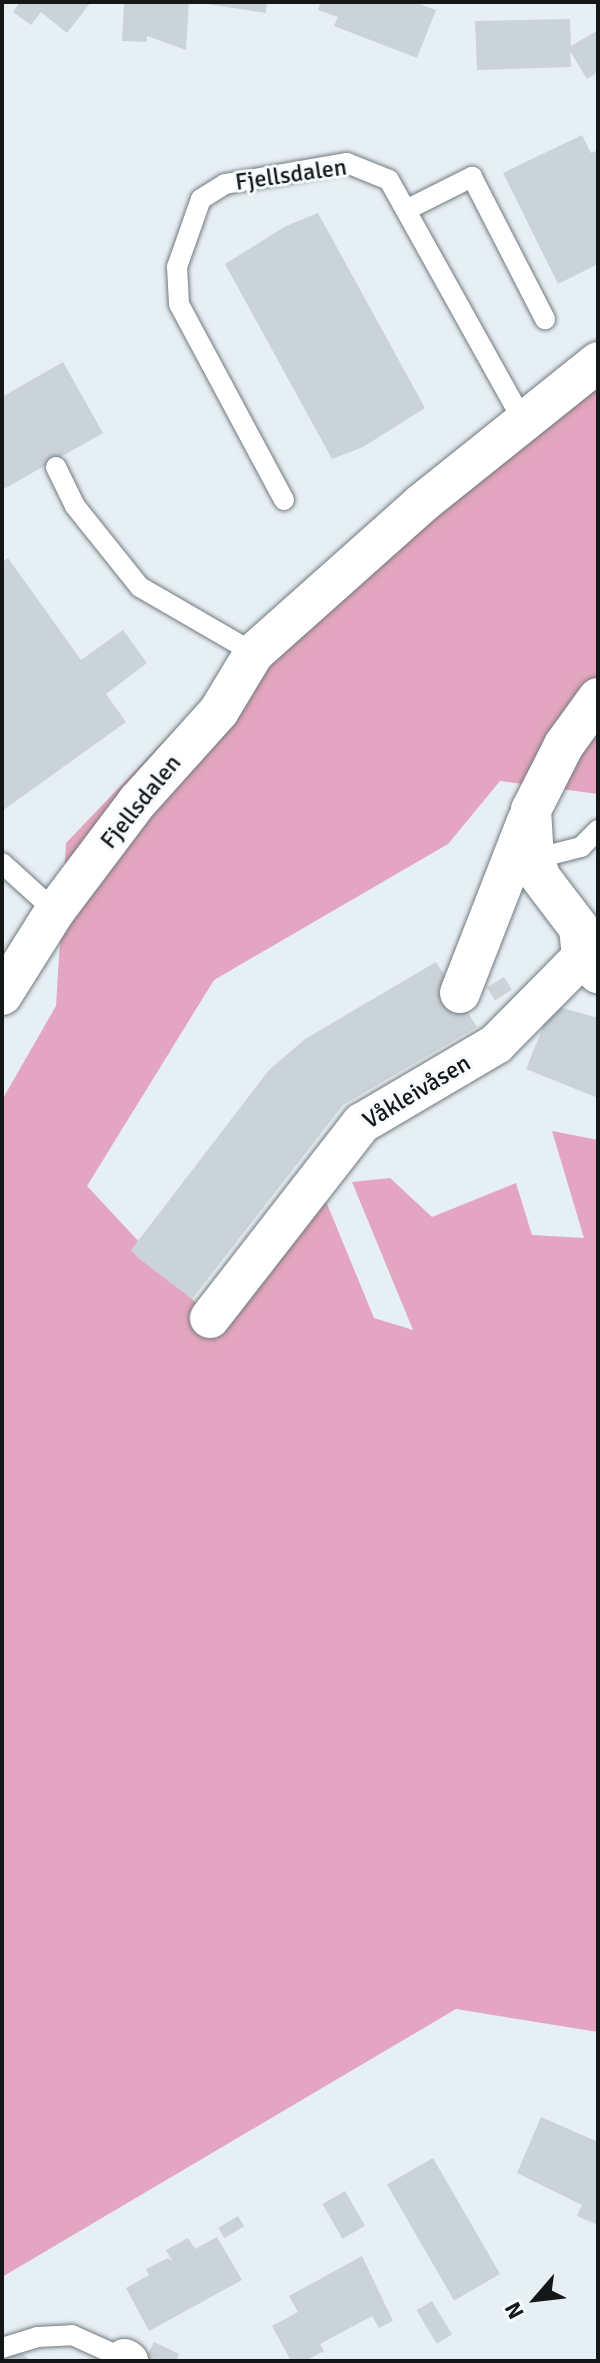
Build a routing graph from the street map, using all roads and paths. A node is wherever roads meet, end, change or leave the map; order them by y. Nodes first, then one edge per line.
1 (408, 209) junction
2 (545, 319) dead end
3 (598, 362) edge
4 (523, 421) junction
5 (56, 467) dead end
6 (284, 500) dead end
7 (254, 653) junction
8 (598, 698) edge
9 (531, 810) junction
10 (598, 830) edge
11 (534, 859) junction
12 (2, 863) edge
13 (55, 911) junction
14 (590, 965) edge
15 (460, 993) dead end
16 (2, 995) edge
17 (210, 1318) dead end
18 (2, 2348) edge
19 (127, 2360) edge

1 - 2 lane
1 - 4 lane, Fjellsdalen
1 - 6 lane, Fjellsdalen
3 - 4 street, Fjellsdalen
4 - 7 street, Fjellsdalen
5 - 7 lane
7 - 13 street, Fjellsdalen
8 - 9 street
9 - 11 street, Våkleivåsen
9 - 15 street
10 - 11 lane
11 - 14 street, Våkleivåsen
12 - 13 lane
13 - 16 street, Fjellsdalen
14 - 17 street, Våkleivåsen
18 - 19 lane

